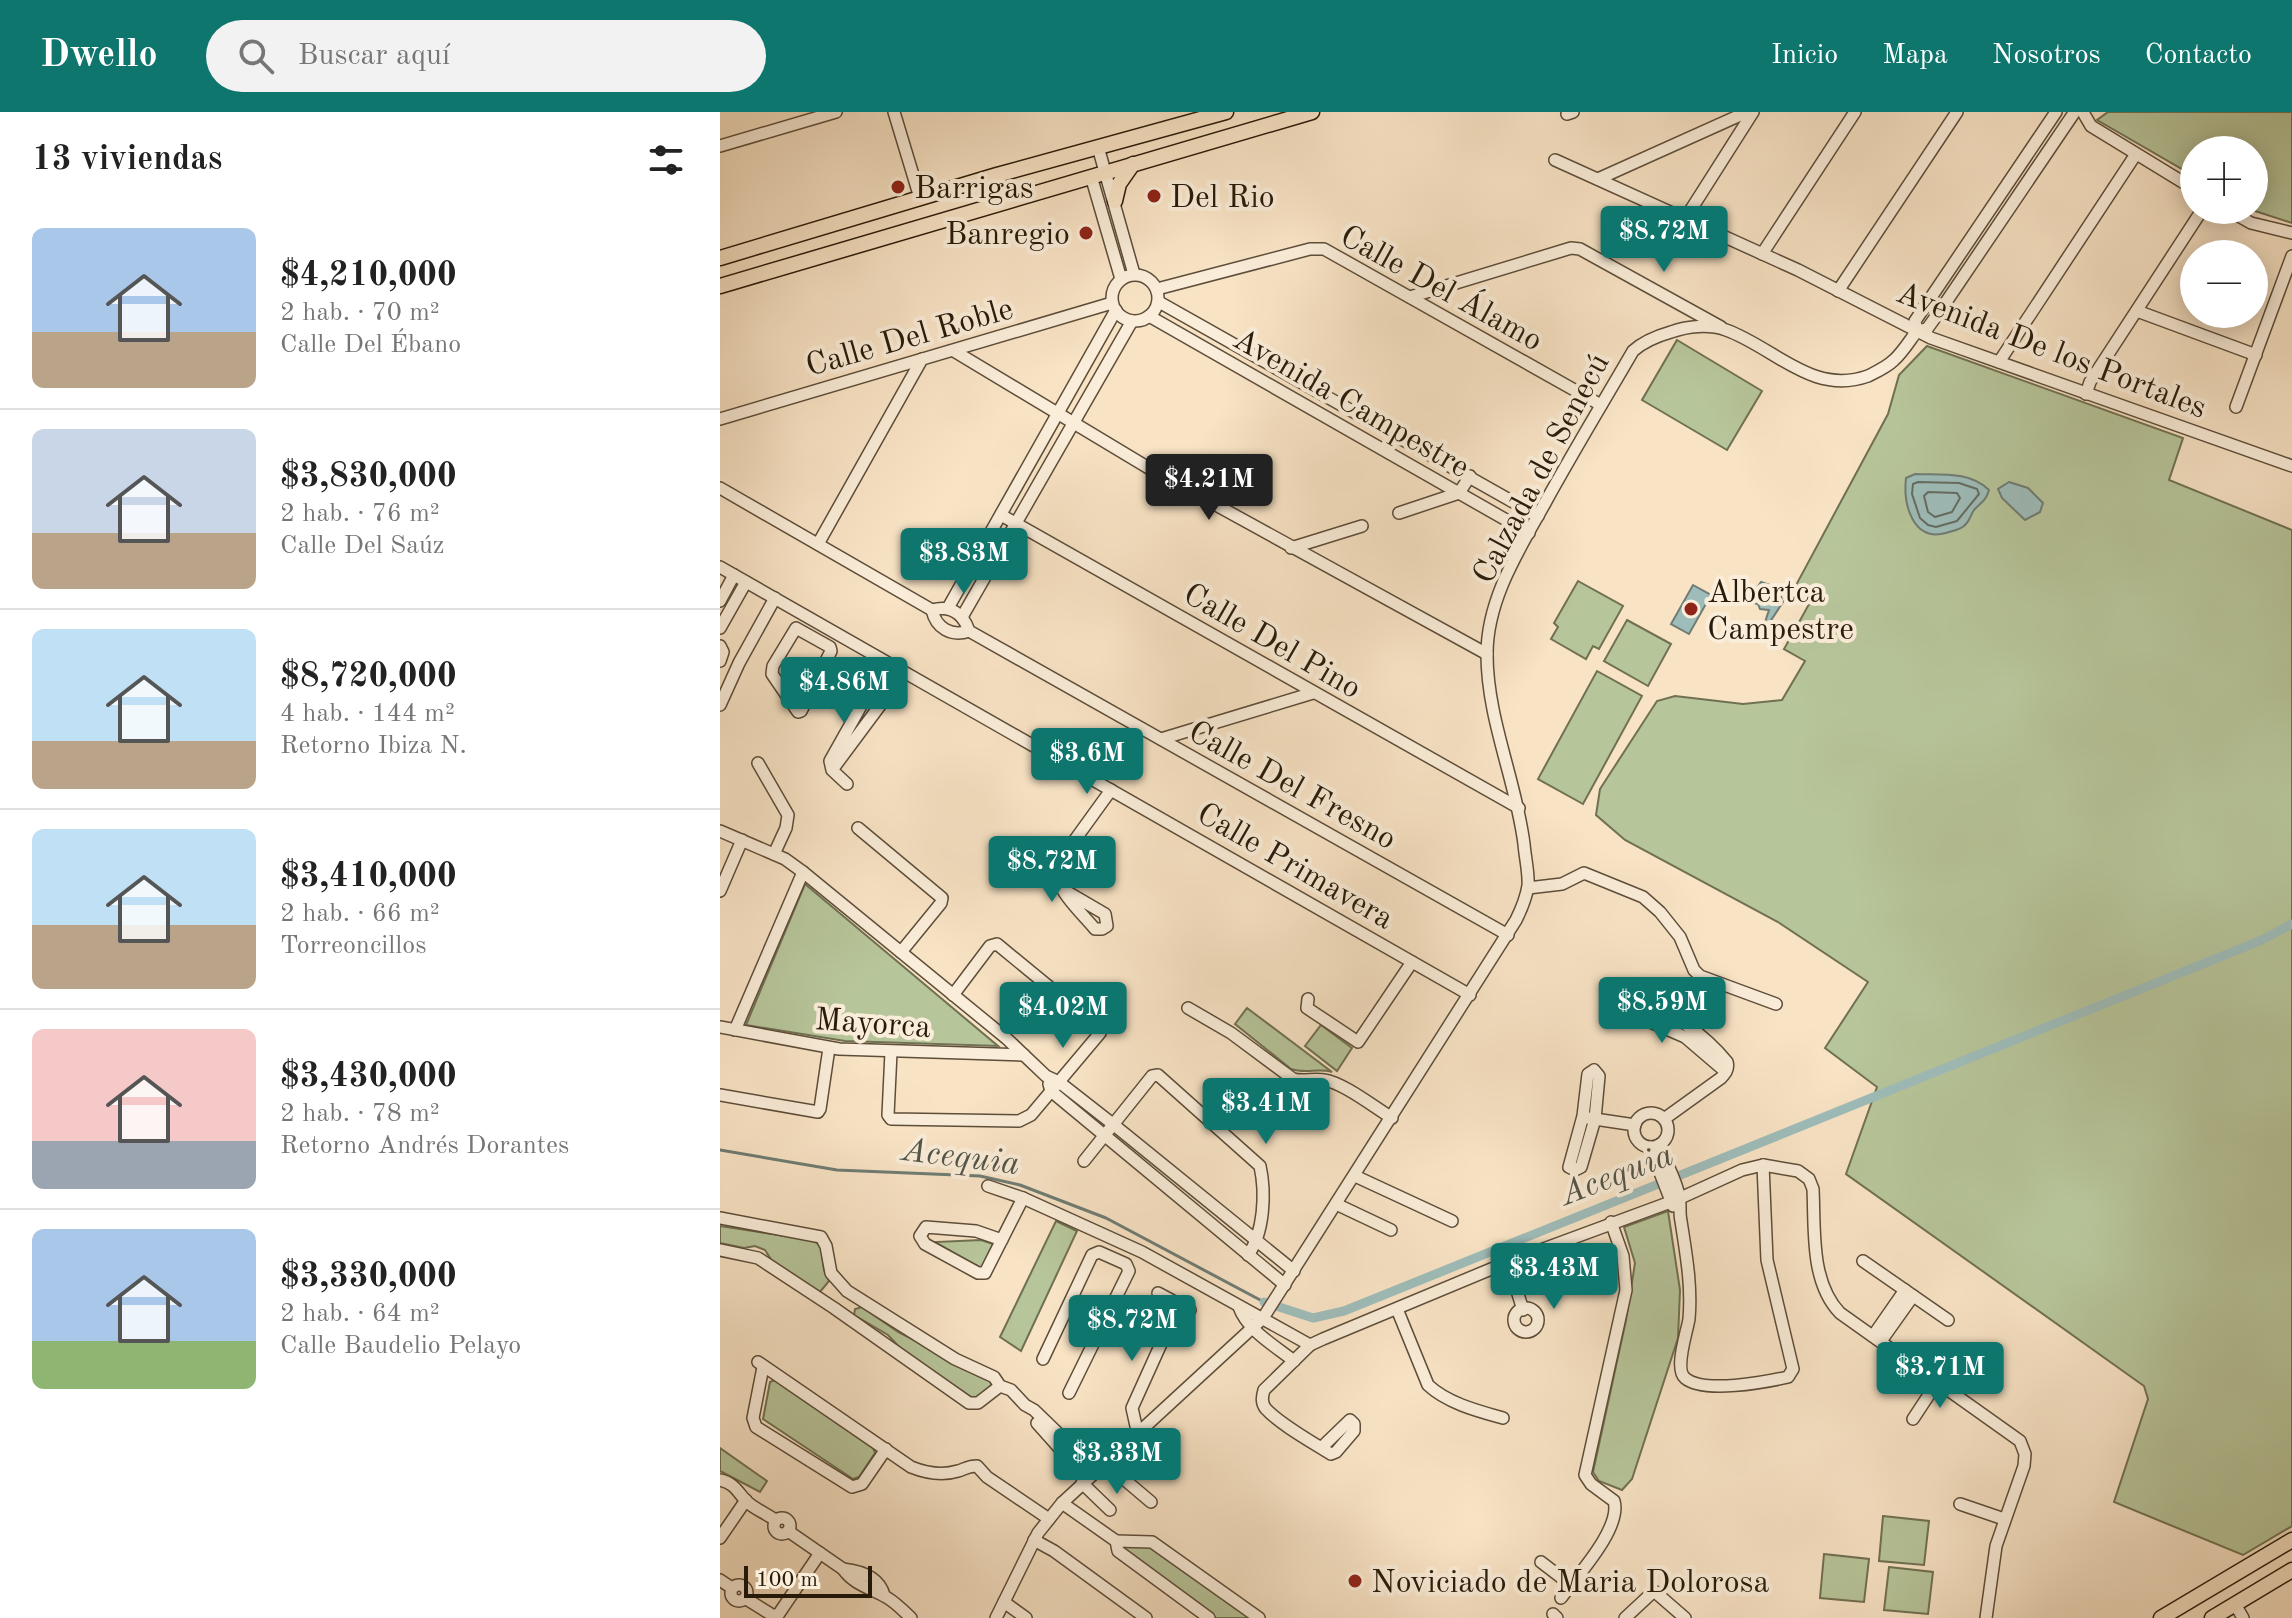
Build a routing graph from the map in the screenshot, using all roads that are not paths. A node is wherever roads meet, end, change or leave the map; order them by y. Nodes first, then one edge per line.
1 (836, 112) edge
2 (894, 112) edge
3 (1226, 112) edge
4 (1312, 112) edge
5 (1750, 112) edge
6 (1855, 112) edge
7 (1957, 112) edge
8 (2056, 112) edge
9 (2080, 113) edge
10 (720, 146) edge
11 (1098, 147) junction
12 (2136, 154) junction
13 (1555, 160) dead end
14 (1133, 164) junction
15 (1106, 172) junction
16 (1091, 176) junction
17 (1598, 179) junction
18 (2180, 181) edge
19 (920, 198) junction
20 (1115, 201) junction
21 (1685, 219) junction
22 (2193, 224) edge
23 (2255, 224) edge
24 (2292, 233) edge
25 (1762, 254) junction
26 (2292, 256) edge
27 (720, 258) edge
28 (1134, 274) junction
29 (1121, 279) junction
30 (720, 286) edge
31 (1838, 291) junction
32 (1158, 295) junction
33 (1410, 297) junction
34 (1114, 306) junction
35 (2137, 311) junction
36 (1149, 316) junction
37 (1132, 321) junction
38 (1208, 329) junction
39 (1725, 330) junction
40 (1917, 331) junction
41 (1198, 344) junction
42 (954, 351) junction
43 (2256, 355) junction
44 (922, 359) junction
45 (1999, 362) junction
46 (1311, 387) junction
47 (2086, 394) junction
48 (1302, 403) junction
49 (1601, 405) junction
50 (2236, 407) dead end
51 (1059, 414) junction
52 (720, 419) edge
53 (1074, 423) junction
54 (1438, 459) junction
55 (2292, 466) edge
56 (1427, 475) junction
57 (1470, 476) junction
58 (720, 488) edge
59 (1459, 493) junction
60 (1399, 513) dead end
61 (1001, 515) junction
62 (1538, 516) junction
63 (1016, 523) junction
64 (1362, 526) dead end
65 (1529, 533) junction
66 (818, 544) junction
67 (1291, 548) junction
68 (720, 567) edge
69 (734, 575) junction
70 (746, 582) junction
71 (775, 598) junction
72 (720, 601) edge
73 (948, 608) junction
74 (932, 610) junction
75 (962, 617) junction
76 (821, 625) junction
77 (720, 628) edge
78 (969, 631) junction
79 (814, 637) junction
80 (720, 646) edge
81 (1487, 654) junction
82 (720, 661) edge
83 (895, 667) junction
84 (1313, 693) junction
85 (720, 705) edge
86 (1161, 739) junction
87 (758, 763) dead end
88 (847, 784) dead end
89 (1111, 790) junction
90 (1519, 808) junction
91 (858, 828) dead end
92 (720, 831) edge
93 (742, 840) junction
94 (774, 854) junction
95 (803, 872) junction
96 (1528, 888) junction
97 (1064, 890) dead end
98 (720, 891) edge
99 (1508, 935) junction
100 (901, 952) junction
101 (1412, 962) junction
102 (953, 995) junction
103 (1470, 995) junction
104 (1308, 999) dead end
105 (1776, 1004) dead end
106 (1188, 1008) dead end
107 (720, 1027) edge
108 (735, 1030) junction
109 (1688, 1033) dead end
110 (829, 1048) junction
111 (891, 1052) junction
112 (1024, 1055) junction
113 (1055, 1087) junction
114 (720, 1095) edge
115 (1392, 1118) junction
116 (1589, 1118) dead end
117 (1664, 1119) junction
118 (1114, 1125) junction
119 (1635, 1125) junction
120 (1104, 1136) junction
121 (1654, 1146) junction
122 (1084, 1161) dead end
123 (1763, 1165) junction
124 (1355, 1176) junction
125 (988, 1186) dead end
126 (1673, 1195) junction
127 (1023, 1198) junction
128 (1336, 1204) junction
129 (720, 1218) edge
130 (1452, 1221) dead end
131 (1611, 1222) junction
132 (1391, 1230) dead end
133 (1002, 1240) junction
134 (1258, 1241) junction
135 (1124, 1244) junction
136 (720, 1250) edge
137 (1248, 1255) junction
138 (1116, 1260) junction
139 (1863, 1261) dead end
140 (1508, 1262) junction
141 (1294, 1271) junction
142 (1285, 1285) junction
143 (847, 1291) junction
144 (1158, 1293) dead end
145 (1909, 1293) junction
146 (1239, 1307) junction
147 (834, 1308) junction
148 (1397, 1309) junction
149 (1523, 1310) dead end
150 (1263, 1318) junction
151 (1948, 1320) dead end
152 (1254, 1328) junction
153 (1877, 1338) junction
154 (1310, 1345) junction
155 (1043, 1359) dead end
156 (1294, 1361) junction
157 (1938, 1381) junction
158 (1000, 1386) junction
159 (1069, 1393) dead end
160 (1503, 1418) dead end
161 (1913, 1419) dead end
162 (1138, 1428) junction
163 (1321, 1448) dead end
164 (886, 1449) junction
165 (1093, 1474) junction
166 (720, 1480) edge
167 (746, 1500) junction
168 (1151, 1502) dead end
169 (1062, 1503) junction
170 (1960, 1504) dead end
171 (1110, 1510) dead end
172 (1049, 1519) junction
173 (2004, 1519) junction
174 (1036, 1536) junction
175 (720, 1538) edge
176 (1116, 1541) junction
177 (2291, 1543) edge
178 (820, 1553) junction
179 (1541, 1562) dead end
180 (2292, 1570) edge
181 (720, 1580) edge
182 (1571, 1585) junction
183 (1561, 1598) dead end
184 (1004, 1602) junction
185 (2239, 1611) edge
186 (911, 1617) edge
187 (996, 1618) edge
188 (1026, 1618) edge
189 (1146, 1618) edge
190 (1209, 1618) edge
191 (1259, 1618) edge
192 (1625, 1618) edge
193 (1685, 1618) edge
194 (1986, 1618) edge
195 (2161, 1618) edge
196 (2212, 1618) edge

1 - 10 street
2 - 19 street
3 - 11 main road
4 - 14 main road
5 - 17 street
5 - 21 street
6 - 25 street
7 - 31 street
8 - 40 street
9 - 12 street
9 - 40 street
11 - 15 street
11 - 19 main road
12 - 18 street
12 - 45 street
13 - 17 street
14 - 15 main road
14 - 20 main road
15 - 16 main road
15 - 20 street
16 - 29 street
16 - 30 main road
17 - 21 street
19 - 27 main road
20 - 28 street
21 - 25 street
22 - 35 street
23 - 24 street
25 - 31 street, Avenida De los Portales
26 - 43 street
28 - 29 street
28 - 32 street
29 - 34 street
31 - 40 street, Avenida De los Portales
32 - 33 street, Calle Del Álamo
32 - 36 street
32 - 38 street, Avenida Campestre
33 - 39 street
33 - 49 street, Calle Del Álamo
34 - 37 street
34 - 42 street, Calle Del Roble
34 - 51 street
35 - 43 street
35 - 47 street
36 - 37 street
36 - 41 street, Avenida Campestre
37 - 53 street
38 - 41 street
38 - 46 street, Avenida Campestre
39 - 40 street, Calzada de Senecú
39 - 49 street, Calzada de Senecú
40 - 45 street, Avenida De los Portales
41 - 48 street, Avenida Campestre
42 - 44 street, Calle Del Roble
42 - 51 street
43 - 50 street
44 - 52 street, Calle Del Roble
44 - 66 street
45 - 47 street, Avenida De los Portales
46 - 48 street
46 - 54 street, Avenida Campestre
47 - 55 street, Avenida De los Portales
48 - 56 street, Avenida Campestre
49 - 62 street, Calzada de Senecú
51 - 53 street
51 - 61 street
53 - 63 street
53 - 67 street
54 - 56 street
54 - 57 street, Avenida Campestre
56 - 59 street, Avenida Campestre
57 - 59 street
57 - 62 street, Avenida Campestre
58 - 66 street, Calle Del Fresno
59 - 60 street
59 - 65 street, Avenida Campestre
61 - 63 street, Calle Del Pino
61 - 73 street
62 - 65 street, Calzada de Senecú
63 - 75 street
63 - 84 street, Calle Del Pino
64 - 67 street
65 - 81 street, Calzada de Senecú
66 - 74 street, Calle Del Fresno
67 - 81 street
68 - 69 street, Calle Primavera
69 - 70 street, Calle Primavera
69 - 72 street
70 - 71 street, Calle Primavera
70 - 77 street
71 - 76 street, Calle Primavera
71 - 85 street
73 - 74 street
73 - 75 street
74 - 78 street, Calle Del Fresno
75 - 78 street
76 - 79 street
76 - 83 street, Calle Primavera
78 - 86 street, Calle Del Fresno
79 - 79 street
80 - 82 street
81 - 90 street, Calzada de Senecú
83 - 88 street
83 - 89 street, Calle Primavera
84 - 86 street
84 - 90 street, Calle Del Pino
86 - 99 street, Calle Del Fresno
87 - 94 street
89 - 97 street
89 - 101 street, Calle Primavera
90 - 96 street, Calzada de Senecú
91 - 100 street
92 - 93 street
93 - 94 street
93 - 98 street
94 - 95 street
95 - 100 street
95 - 108 street
96 - 99 street, Calzada de Senecú
96 - 105 street
99 - 103 street, Calzada de Senecú
100 - 102 street
101 - 103 street, Calle Primavera
101 - 104 street
102 - 112 street
102 - 113 street
103 - 115 street, Calzada de Senecú
106 - 115 street
107 - 108 street, Mayorca
108 - 110 street, Mayorca
109 - 117 street
110 - 111 street, Mayorca
110 - 114 street
111 - 112 street, Mayorca
111 - 113 street
112 - 113 street
113 - 118 street
113 - 120 street
115 - 124 street, Calzada de Senecú
116 - 119 street
117 - 119 street
117 - 121 street
118 - 120 street
118 - 134 street
118 - 134 street
119 - 121 street
120 - 122 street
120 - 137 street
121 - 126 street
123 - 126 street
123 - 126 street
123 - 153 street
124 - 128 street, Calzada de Senecú
124 - 130 street
125 - 127 street
126 - 131 street
127 - 133 street
127 - 135 street
128 - 132 street
128 - 141 street, Calzada de Senecú
129 - 143 street
131 - 140 street
131 - 182 street
133 - 133 street
134 - 137 street
134 - 141 street
135 - 138 street
135 - 146 street
136 - 147 street
137 - 142 street
138 - 155 street
138 - 159 street
139 - 145 street
140 - 148 street
140 - 149 street
141 - 142 street, Calzada de Senecú
142 - 150 street, Calzada de Senecú
143 - 147 street
143 - 158 street
144 - 162 street
145 - 151 street
145 - 153 street
146 - 150 street
146 - 152 street
147 - 158 street
148 - 154 street
148 - 160 street
150 - 152 street, Calzada de Senecú
150 - 154 street
152 - 156 street
152 - 162 street, Calzada de Senecú
153 - 157 street
154 - 156 street
156 - 163 street
157 - 161 street
157 - 173 street
158 - 165 street
162 - 165 street, Calzada de Senecú
164 - 164 street
164 - 172 street
165 - 168 street
165 - 169 street, Calzada de Senecú
165 - 171 street
166 - 167 street
167 - 175 street
167 - 178 street
169 - 172 street, Calzada de Senecú
169 - 176 street
170 - 173 street
172 - 174 street, Calzada de Senecú
173 - 194 street
174 - 184 street, Calzada de Senecú
174 - 189 street
176 - 190 street
176 - 191 street
177 - 195 main road
178 - 181 street
178 - 186 street
179 - 182 street
180 - 185 main road
182 - 183 street
184 - 187 street, Calzada de Senecú
184 - 188 street
185 - 196 main road
192 - 193 street

